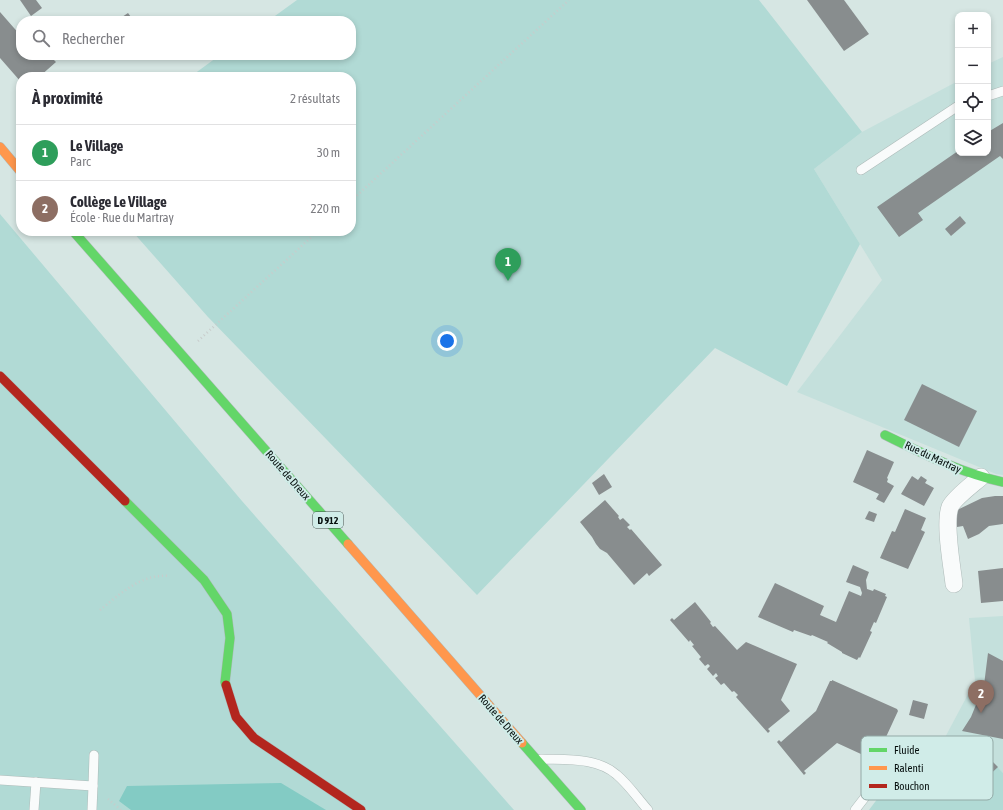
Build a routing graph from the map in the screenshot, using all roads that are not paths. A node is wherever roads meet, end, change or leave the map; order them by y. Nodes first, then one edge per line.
1 (1003, 90) edge
2 (991, 95) edge
3 (955, 108) edge
4 (0, 148) edge
5 (16, 166) edge
6 (861, 170) dead end
7 (77, 236) edge
8 (0, 376) edge
9 (885, 435) dead end
10 (981, 477) junction
11 (1003, 482) edge
12 (954, 584) dead end
13 (94, 755) dead end
14 (536, 758) junction
15 (0, 780) edge
16 (36, 782) junction
17 (93, 786) junction
18 (862, 800) edge
19 (34, 810) edge
20 (92, 810) edge
21 (361, 810) edge
22 (581, 810) edge
23 (648, 810) edge
24 (854, 810) edge

1 - 2 lane
3 - 6 lane
4 - 5 main road
7 - 14 main road, Route de Dreux / D 912
8 - 21 main road
9 - 10 main road, Rue du Martray
10 - 11 main road, Rue du Martray
10 - 12 street, Rue du Martray
13 - 17 lane
14 - 22 main road, Route de Dreux / D 912
14 - 23 lane
15 - 16 lane
16 - 17 lane
16 - 19 lane
17 - 20 lane
18 - 24 lane

